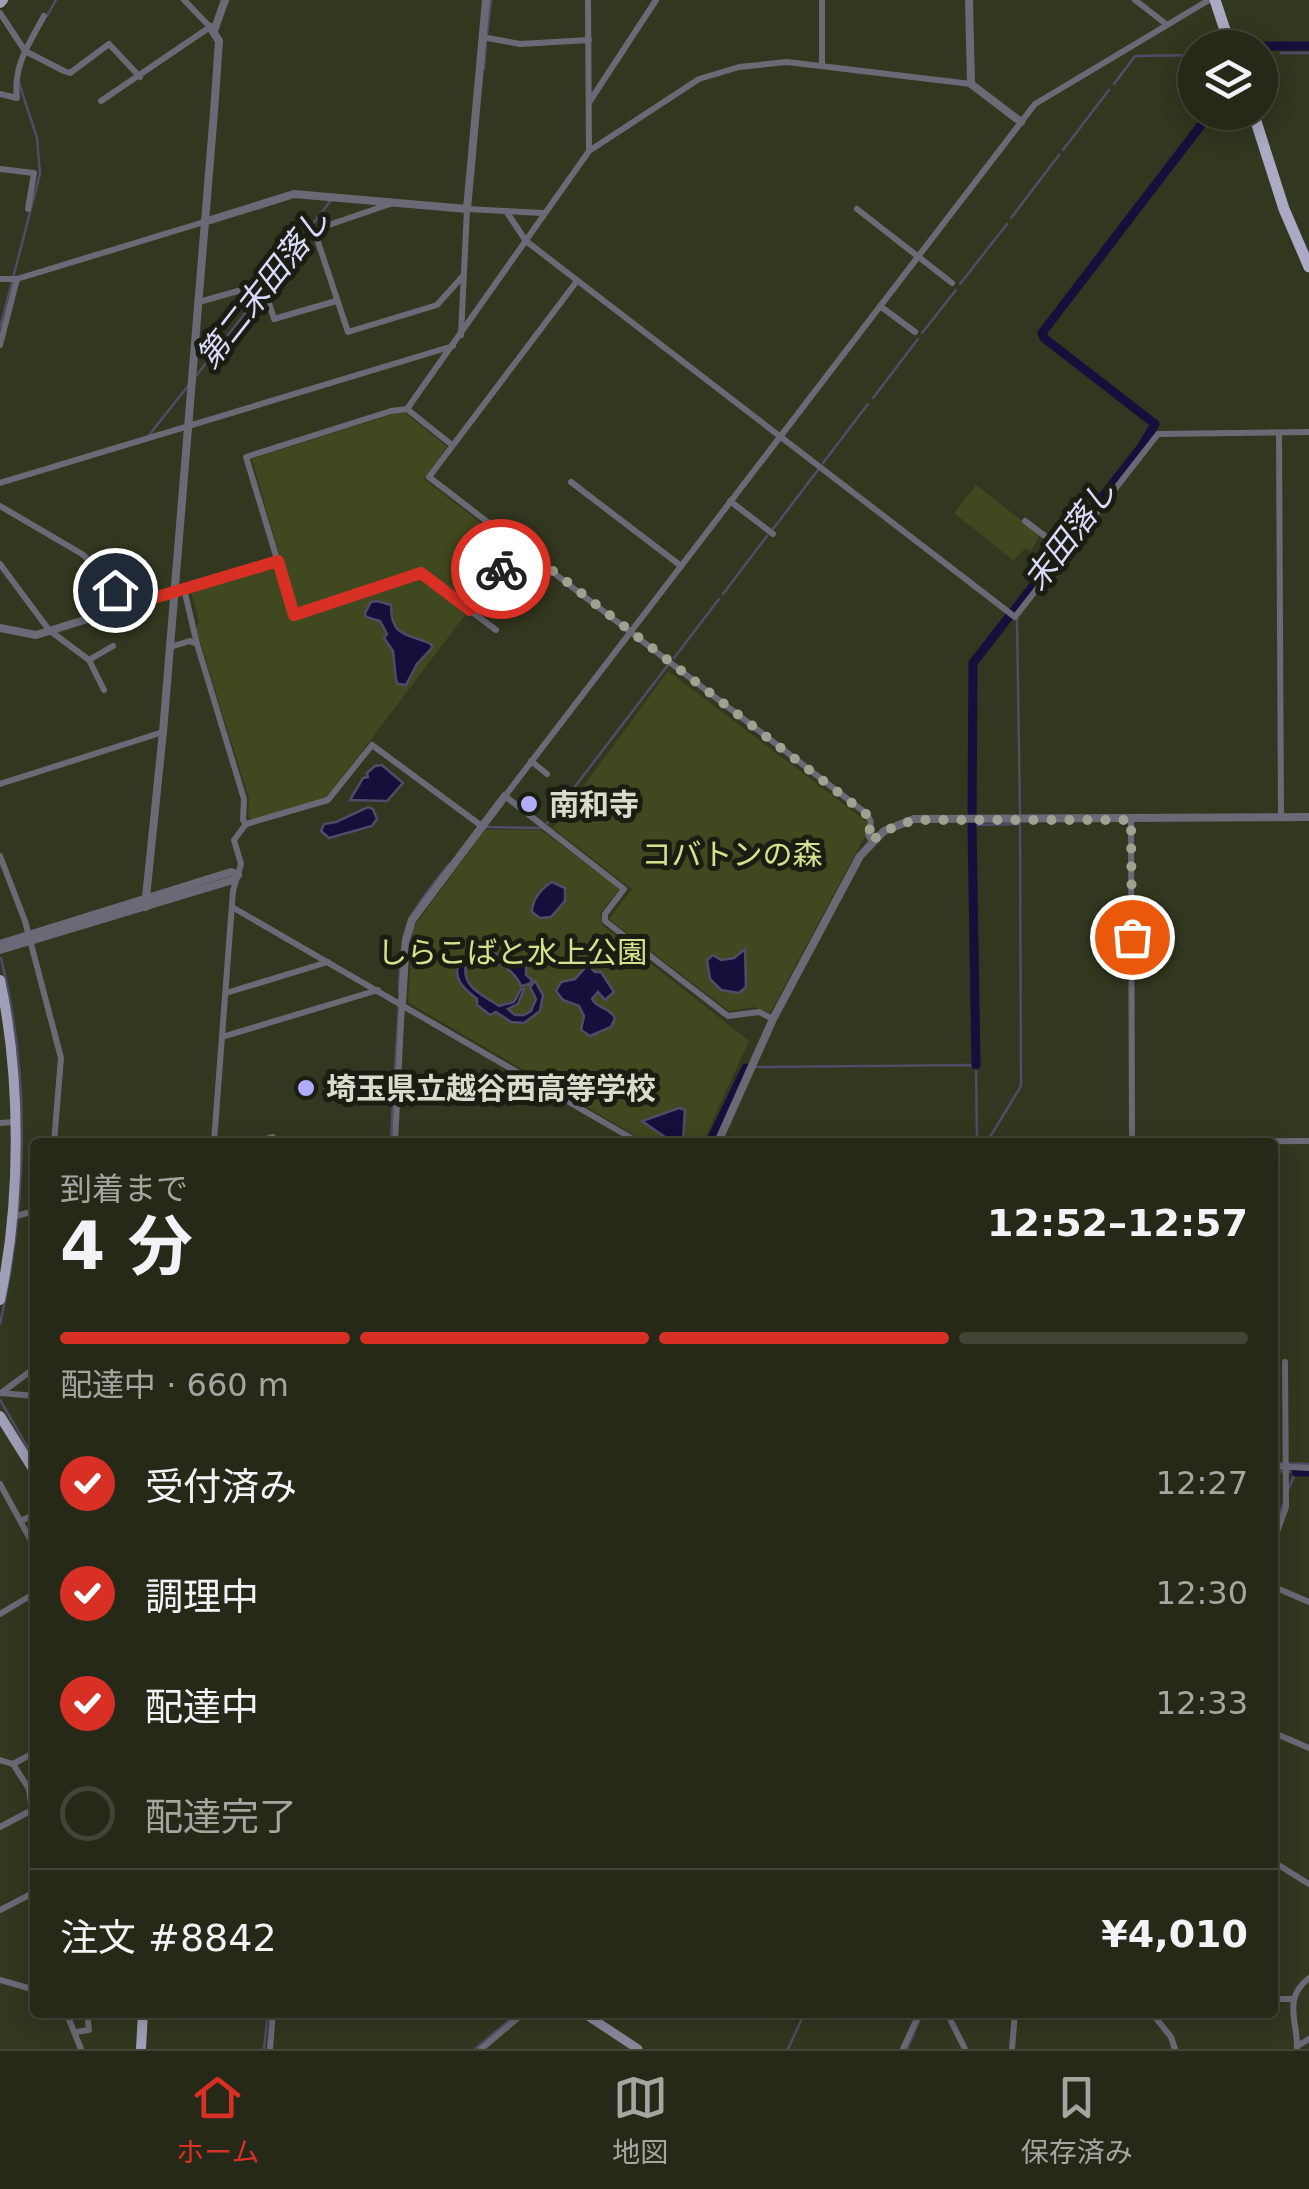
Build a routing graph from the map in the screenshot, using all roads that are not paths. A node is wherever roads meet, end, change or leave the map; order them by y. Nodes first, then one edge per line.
1 (184, 0) edge
2 (224, 0) edge
3 (486, 0) edge
4 (588, 0) edge
5 (656, 0) edge
6 (822, 0) edge
7 (969, 0) edge
8 (1136, 0) edge
9 (1212, 0) edge
10 (1223, 0) edge
11 (0, 14) edge
12 (44, 16) dead end
13 (1167, 24) junction
14 (212, 29) junction
15 (1224, 30) edge
16 (1233, 30) edge
17 (482, 37) junction
18 (589, 40) junction
19 (25, 50) junction
20 (822, 65) junction
21 (140, 77) junction
22 (970, 84) junction
23 (0, 94) edge
24 (101, 101) dead end
25 (589, 102) junction
26 (1021, 122) junction
27 (1261, 130) edge
28 (1263, 130) edge
29 (589, 151) junction
30 (0, 169) edge
31 (393, 204) junction
32 (28, 209) dead end
33 (468, 209) junction
34 (857, 209) dead end
35 (506, 211) junction
36 (544, 213) junction
37 (204, 222) junction
38 (526, 241) junction
39 (1309, 252) edge
40 (918, 256) junction
41 (1309, 267) edge
42 (462, 277) junction
43 (0, 279) edge
44 (18, 280) junction
45 (578, 280) junction
46 (952, 283) dead end
47 (336, 301) junction
48 (198, 302) junction
49 (880, 306) junction
50 (915, 332) dead end
51 (458, 341) junction
52 (0, 345) edge
53 (407, 409) junction
54 (188, 428) junction
55 (1309, 432) edge
56 (1279, 433) junction
57 (781, 436) junction
58 (452, 445) junction
59 (571, 482) dead end
60 (0, 483) edge
61 (730, 501) junction
62 (0, 506) edge
63 (1025, 520) dead end
64 (773, 534) dead end
65 (518, 546) junction
66 (1066, 552) junction
67 (278, 561) junction
68 (0, 564) edge
69 (681, 566) junction
70 (180, 590) junction
71 (127, 606) junction
72 (470, 610) junction
73 (0, 628) edge
74 (49, 630) junction
75 (496, 630) dead end
76 (630, 631) junction
77 (198, 644) junction
78 (113, 646) dead end
79 (170, 646) junction
80 (89, 660) junction
81 (104, 690) dead end
82 (164, 732) junction
83 (531, 761) junction
84 (547, 774) dead end
85 (0, 784) edge
86 (504, 796) junction
87 (1309, 817) edge
88 (1282, 818) junction
89 (1131, 820) junction
90 (246, 824) junction
91 (482, 826) junction
92 (872, 841) junction
93 (0, 856) edge
94 (238, 875) junction
95 (145, 903) junction
96 (232, 907) junction
97 (30, 937) junction
98 (0, 947) edge
99 (330, 962) junction
100 (0, 980) edge
101 (378, 990) junction
102 (226, 993) junction
103 (2, 1003) edge
104 (402, 1003) junction
105 (772, 1019) junction
106 (222, 1038) junction
107 (15, 1122) junction
108 (0, 1123) edge
109 (54, 1138) edge
110 (214, 1138) edge
111 (395, 1138) edge
112 (631, 1138) edge
113 (720, 1138) edge
114 (1132, 1138) edge
115 (1278, 1141) edge
116 (1309, 1141) edge
117 (6, 1197) edge
118 (30, 1212) edge
119 (16, 1216) junction
120 (0, 1300) edge
121 (1285, 1362) dead end
122 (30, 1372) edge
123 (0, 1393) edge
124 (30, 1396) edge
125 (0, 1416) edge
126 (4, 1430) edge
127 (30, 1465) edge
128 (1278, 1466) edge
129 (1286, 1467) junction
130 (1309, 1468) edge
131 (0, 1484) edge
132 (2, 1500) edge
133 (30, 1516) edge
134 (21, 1521) junction
135 (1278, 1529) edge
136 (30, 1538) edge
137 (1278, 1589) edge
138 (30, 1596) edge
139 (1309, 1602) edge
140 (0, 1614) edge
141 (1278, 1735) edge
142 (1309, 1748) edge
143 (30, 1755) edge
144 (0, 1760) edge
145 (13, 1764) junction
146 (30, 1800) edge
147 (30, 1811) edge
148 (0, 1828) edge
149 (1278, 1865) edge
150 (1309, 1884) edge
151 (30, 1895) edge
152 (0, 1910) edge
153 (1309, 1978) edge
154 (0, 1980) edge
155 (30, 1988) edge
156 (1278, 1999) edge
157 (1293, 1999) junction
158 (69, 2018) edge
159 (87, 2018) edge
160 (143, 2018) edge
161 (273, 2018) edge
162 (518, 2018) edge
163 (591, 2018) edge
164 (917, 2018) edge
165 (951, 2018) edge
166 (1015, 2018) edge
167 (1158, 2018) edge
168 (76, 2032) junction
169 (1309, 2038) edge
170 (1298, 2047) edge
171 (81, 2049) edge
172 (141, 2049) edge
173 (270, 2049) edge
174 (481, 2049) edge
175 (638, 2049) edge
176 (903, 2049) edge
177 (965, 2049) edge
178 (1012, 2049) edge
179 (1176, 2049) edge

1 - 14 street
2 - 14 street
3 - 17 street
4 - 18 street
5 - 25 street
6 - 20 street
7 - 22 street
8 - 13 street
9 - 13 street
9 - 15 highway
10 - 16 highway
11 - 19 street
12 - 19 street
13 - 26 street
14 - 21 street
14 - 37 street
17 - 18 street
17 - 33 street
18 - 25 street
19 - 21 street
19 - 23 street
20 - 22 street
20 - 29 street
21 - 24 street
22 - 26 street
25 - 29 street
26 - 40 street
27 - 41 highway
28 - 39 highway
29 - 36 street
30 - 32 street
31 - 33 street
31 - 37 street
31 - 47 street
33 - 35 street
33 - 42 street
34 - 40 street
35 - 36 street
35 - 38 street
36 - 38 street
37 - 44 street
37 - 48 street
38 - 45 street
38 - 51 street
40 - 46 street
40 - 49 street
42 - 47 street
42 - 51 street
43 - 44 street
44 - 52 street
45 - 57 street
45 - 58 street
47 - 48 street
48 - 54 street
49 - 50 street
49 - 57 street
51 - 53 street
51 - 54 street
53 - 58 street
53 - 67 street
54 - 60 street
54 - 70 street
55 - 56 street
56 - 66 street
56 - 88 street
57 - 61 street
57 - 66 street
58 - 65 street
59 - 69 street
61 - 64 street
61 - 69 street
62 - 71 street
63 - 66 street
65 - 72 street
65 - 76 street
67 - 70 street
67 - 72 street
68 - 74 street
69 - 76 street
70 - 71 street
70 - 77 street
70 - 79 street
71 - 74 street
72 - 75 street
73 - 74 street
74 - 80 street
76 - 83 street
76 - 92 street
77 - 79 street
77 - 90 street
78 - 80 street
79 - 82 street
80 - 81 street
82 - 85 street
82 - 95 street
83 - 84 street
83 - 86 street
86 - 91 street
86 - 105 street
87 - 88 street
88 - 89 street
89 - 92 street
89 - 114 street
90 - 91 street
90 - 94 street
91 - 104 street
92 - 105 street
93 - 97 street
94 - 95 street
94 - 96 street
95 - 97 street
96 - 99 street
96 - 102 street
97 - 98 street
97 - 109 street
99 - 101 street
99 - 102 street
100 - 103 main road
101 - 104 street
101 - 106 street
102 - 106 street
103 - 107 main road
104 - 111 street
104 - 112 street
105 - 113 street
106 - 110 street
107 - 108 street
107 - 117 main road
115 - 116 street
117 - 119 main road
118 - 119 street
119 - 120 main road
121 - 129 street
122 - 123 street
123 - 124 street
125 - 126 main road
126 - 127 main road
128 - 129 street
129 - 130 street
129 - 135 street
131 - 132 street
132 - 134 street
133 - 134 street
134 - 136 street
137 - 139 street
138 - 140 street
141 - 142 street
143 - 145 street
144 - 145 street
145 - 146 street
147 - 148 street
149 - 150 street
151 - 152 street
153 - 157 street
154 - 155 street
156 - 157 street
157 - 170 street
158 - 168 street
159 - 168 street
160 - 172 main road
161 - 173 street
162 - 174 street
163 - 175 main road
164 - 176 street
165 - 177 street
166 - 178 street
167 - 179 street
168 - 171 street
169 - 170 street

